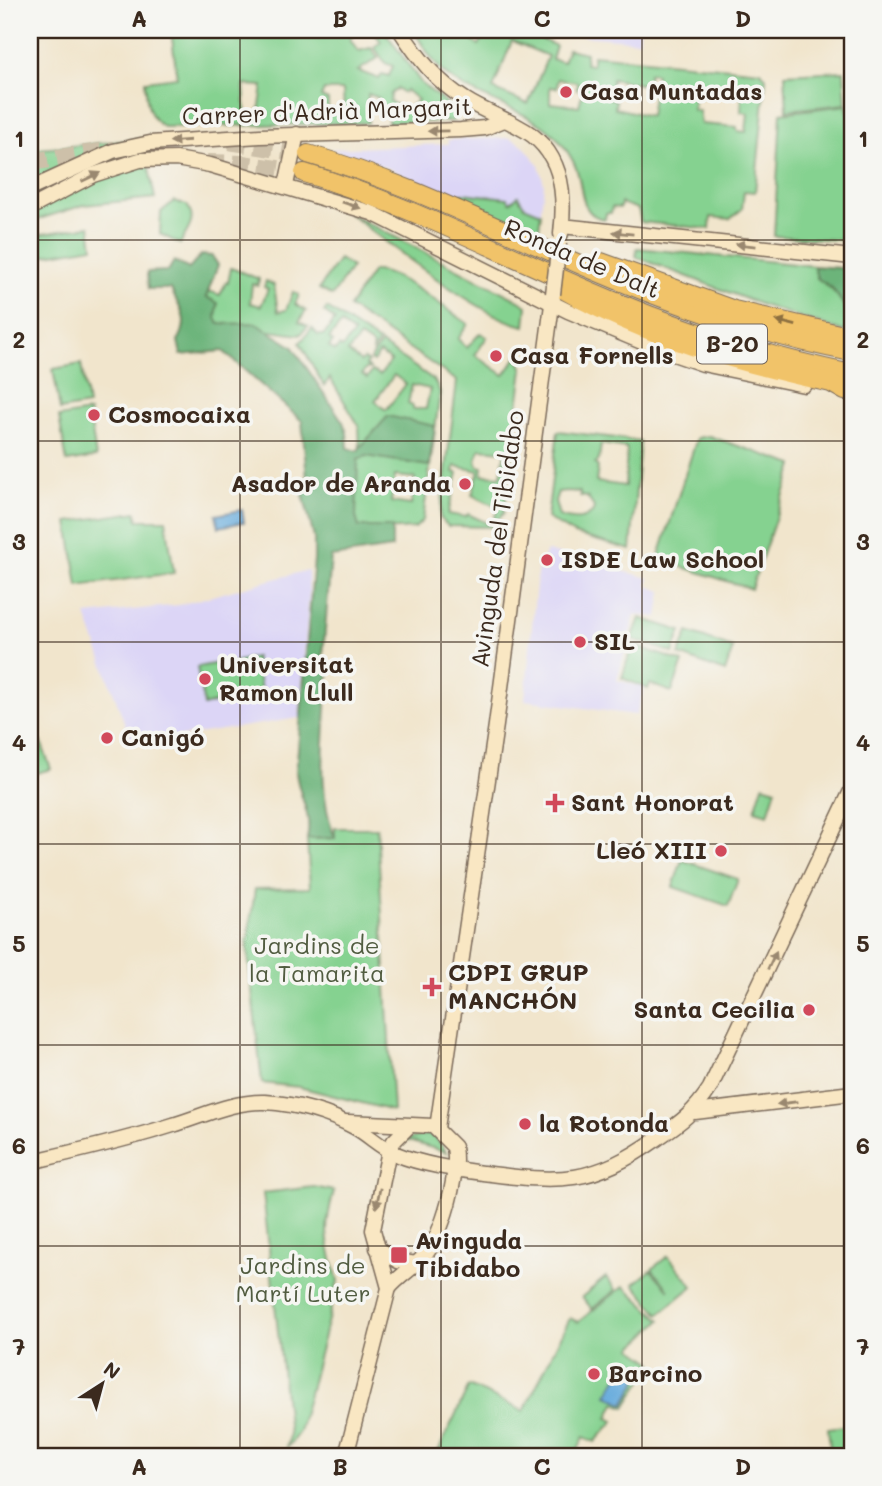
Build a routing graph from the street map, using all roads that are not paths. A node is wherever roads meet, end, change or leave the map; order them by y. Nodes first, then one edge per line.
1 (400, 30) edge
2 (504, 120) junction
3 (298, 134) junction
4 (308, 153) tunnel mouth
5 (304, 173) tunnel mouth
6 (286, 185) junction
7 (30, 189) edge
8 (30, 208) edge
9 (562, 226) junction
10 (479, 242) junction
11 (852, 257) edge
12 (552, 298) junction
13 (852, 345) edge
14 (847, 373) dead end
15 (849, 392) edge
16 (852, 789) edge
17 (710, 1088) junction
18 (852, 1093) edge
19 (722, 1110) junction
20 (695, 1112) junction
21 (343, 1122) junction
22 (409, 1126) junction
23 (437, 1128) junction
24 (389, 1150) junction
25 (30, 1163) edge
26 (455, 1170) junction
27 (376, 1247) junction
28 (416, 1264) junction
29 (389, 1288) junction
30 (346, 1456) edge

1 - 2 street, Avinguda del Tibidabo
2 -> 3 street, Carrer d'Adrià Margarit
2 - 9 street, Avinguda del Tibidabo
3 - 6 street
3 -> 7 street, Carrer d'Adrià Margarit
13 -> 4 highway, Ronda de Dalt
5 - 10 highway, Ronda de Dalt / B-20
8 -> 6 street
6 -> 12 street
11 -> 9 street
9 - 12 street, Avinguda del Tibidabo, bridge
10 - 14 highway, Ronda de Dalt / B-20
10 - 15 highway
12 - 15 street
12 - 23 street, Avinguda del Tibidabo
17 -> 16 street
17 - 19 street
17 - 20 street
18 -> 19 street
19 - 20 street
20 - 26 street
21 - 22 street
21 - 24 street
21 - 25 street
22 - 23 street
22 - 24 street
23 - 26 street
24 - 26 street
24 -> 27 street
26 - 28 street
27 - 28 street
27 - 29 street
28 - 29 street
29 - 30 street

